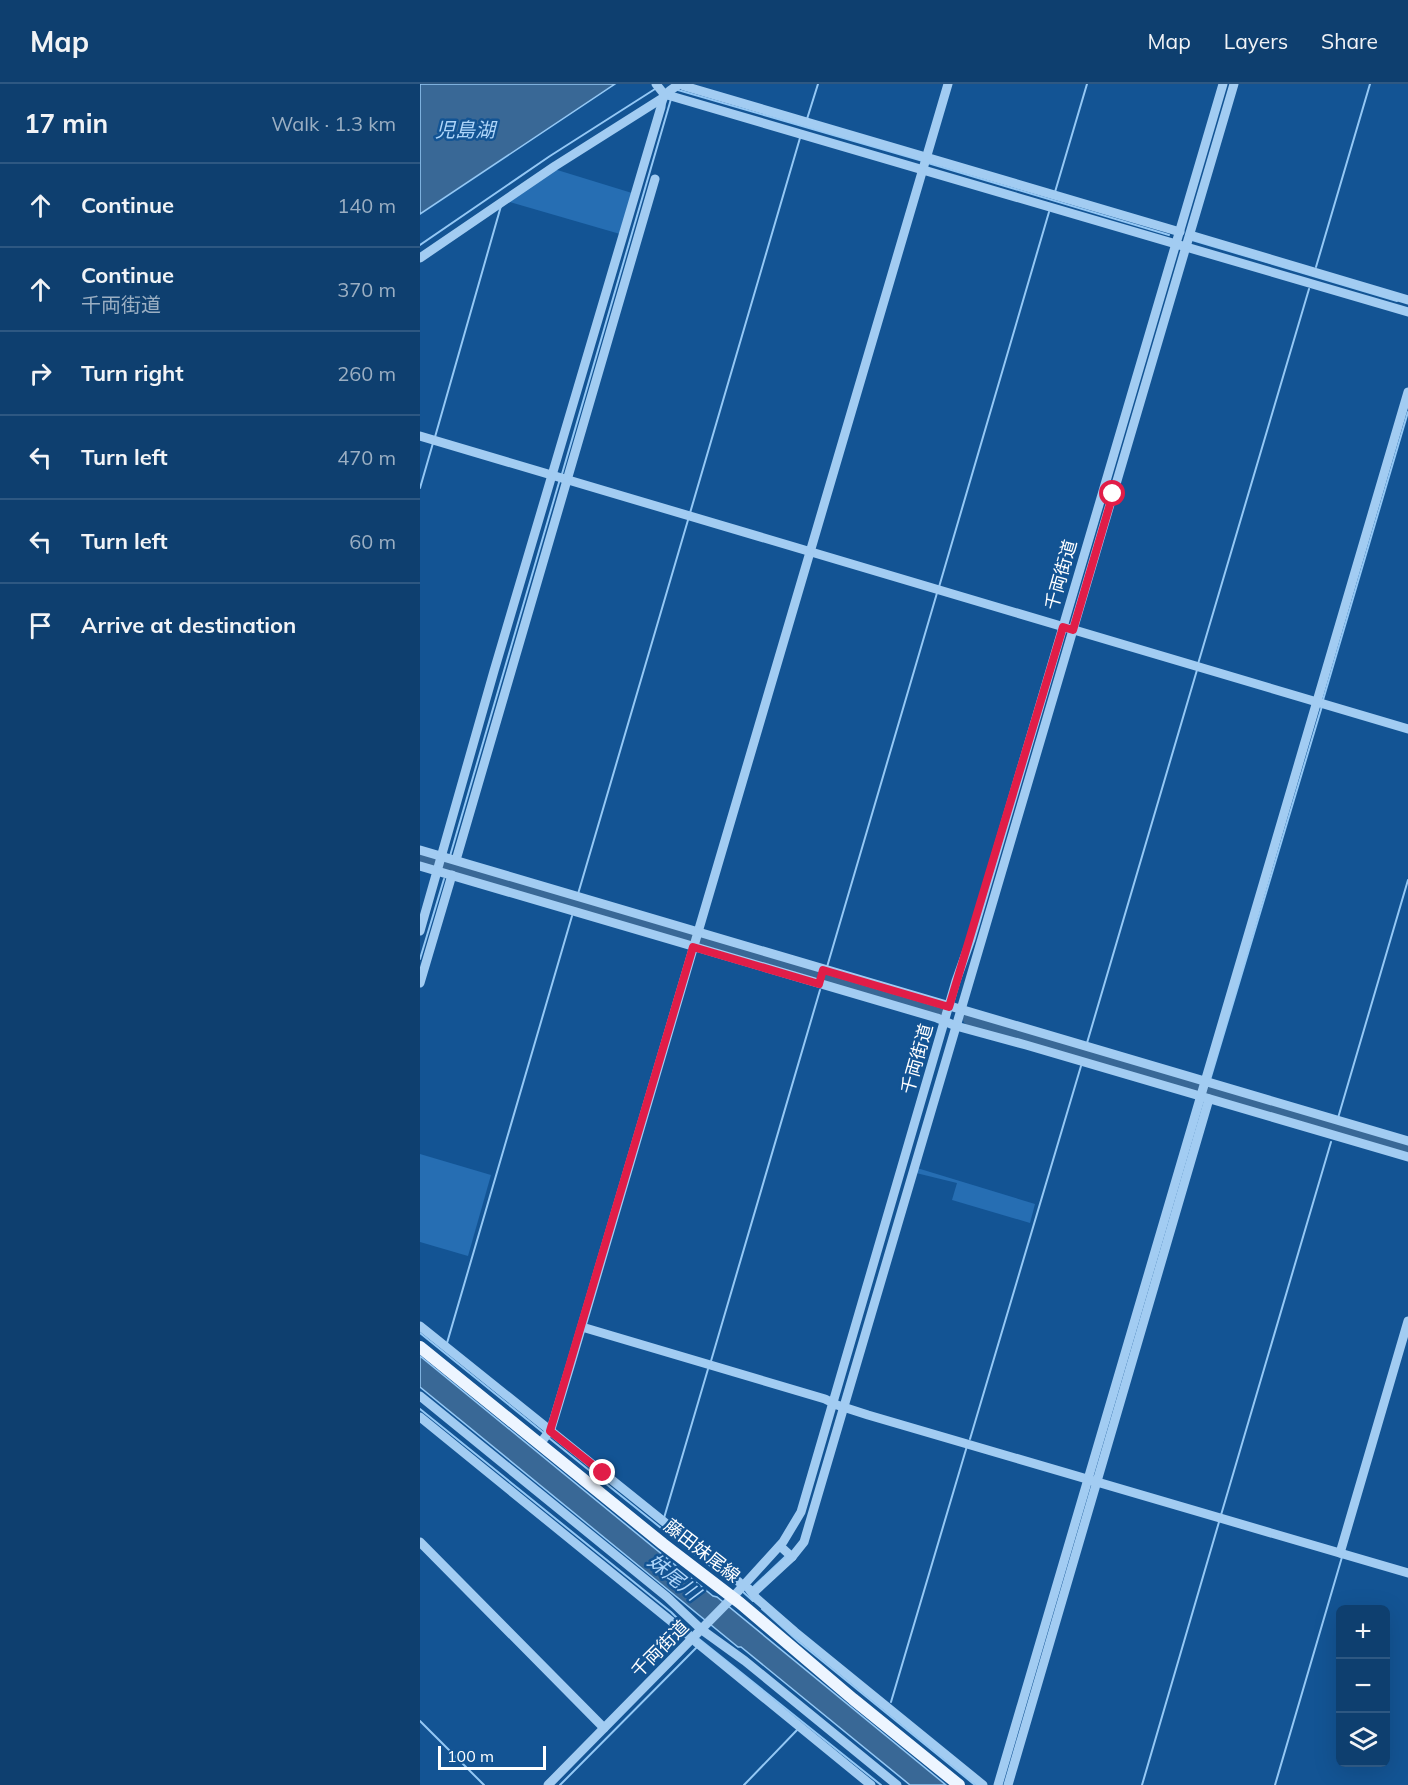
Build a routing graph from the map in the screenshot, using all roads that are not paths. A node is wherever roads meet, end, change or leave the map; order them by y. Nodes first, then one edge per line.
1 (948, 84) edge
2 (1223, 84) edge
3 (1234, 84) edge
4 (670, 91) edge
5 (926, 161) junction
6 (656, 180) dead end
7 (1051, 198) junction
8 (1180, 232) junction
9 (1190, 235) junction
10 (1176, 244) junction
11 (1186, 247) junction
12 (420, 258) edge
13 (1309, 276) junction
14 (1408, 300) edge
15 (1408, 312) edge
16 (1408, 392) edge
17 (420, 436) edge
18 (560, 477) junction
19 (810, 552) junction
20 (1069, 629) junction
21 (1320, 703) junction
22 (1408, 729) edge
23 (420, 850) edge
24 (445, 861) junction
25 (420, 866) edge
26 (452, 875) junction
27 (571, 900) junction
28 (420, 931) edge
29 (695, 939) junction
30 (821, 977) junction
31 (420, 983) edge
32 (949, 1007) junction
33 (961, 1010) junction
34 (945, 1022) junction
35 (956, 1026) junction
36 (1087, 1054) junction
37 (1205, 1088) junction
38 (1333, 1124) junction
39 (1408, 1141) edge
40 (1408, 1157) edge
41 (1408, 1321) edge
42 (420, 1326) edge
43 (582, 1327) junction
44 (420, 1347) edge
45 (420, 1396) edge
46 (839, 1405) junction
47 (420, 1417) edge
48 (546, 1437) junction
49 (1093, 1481) junction
50 (570, 1530) junction
51 (420, 1542) edge
52 (787, 1553) junction
53 (1340, 1553) junction
54 (1408, 1573) edge
55 (739, 1582) dead end
56 (730, 1599) junction
57 (704, 1628) junction
58 (688, 1635) dead end
59 (696, 1642) dead end
60 (604, 1728) junction
61 (548, 1785) edge
62 (872, 1785) edge
63 (897, 1785) edge
64 (959, 1785) edge
65 (983, 1785) edge
66 (998, 1785) edge
67 (1008, 1785) edge

1 - 5 street
2 - 8 street, 千両街道
3 - 9 street
4 - 5 street
4 - 5 street
4 - 12 street
4 - 18 street
5 - 7 street
5 - 7 street
5 - 19 street
6 - 18 street
7 - 8 street
7 - 10 street
8 - 10 street, 千両街道
9 - 11 street
9 - 13 street
10 - 11 street
10 - 20 street, 千両街道
11 - 13 street
11 - 20 street
13 - 14 street
13 - 15 street
16 - 21 street
17 - 18 street
18 - 19 street
18 - 24 street
18 - 24 street
19 - 20 street
19 - 29 street
20 - 21 street
20 - 32 street, 千両街道
20 - 33 street
21 - 22 street
21 - 37 street
23 - 24 street
24 - 25 street
24 - 26 street
24 - 27 street
24 - 28 street
26 - 27 street
26 - 31 street
27 - 29 street
27 - 29 street
29 - 30 street
29 - 30 street
29 - 43 street
30 - 32 street
30 - 34 street
32 - 33 street
32 - 34 street, 千両街道
33 - 35 street
33 - 36 street
34 - 35 street
34 - 46 street, 千両街道
35 - 36 street
35 - 46 street
36 - 37 street
36 - 37 street
37 - 38 street
37 - 38 street
37 - 49 street
38 - 39 street
38 - 40 street
41 - 53 street
42 - 48 street
43 - 46 street
43 - 48 street
44 - 48 main road, 藤田妹尾線
45 - 50 street
46 - 49 street
46 - 52 street, 千両街道
46 - 52 street
47 - 50 street
48 - 55 street
48 - 56 main road, 藤田妹尾線
49 - 53 street
49 - 66 street
49 - 67 street
50 - 57 street
50 - 58 street
51 - 60 street
52 - 56 street, 千両街道
52 - 65 street
53 - 54 street
56 - 57 street, 千両街道
56 - 64 main road, 藤田妹尾線
57 - 60 street, 千両街道
57 - 63 street
59 - 62 street
60 - 61 street, 千両街道

